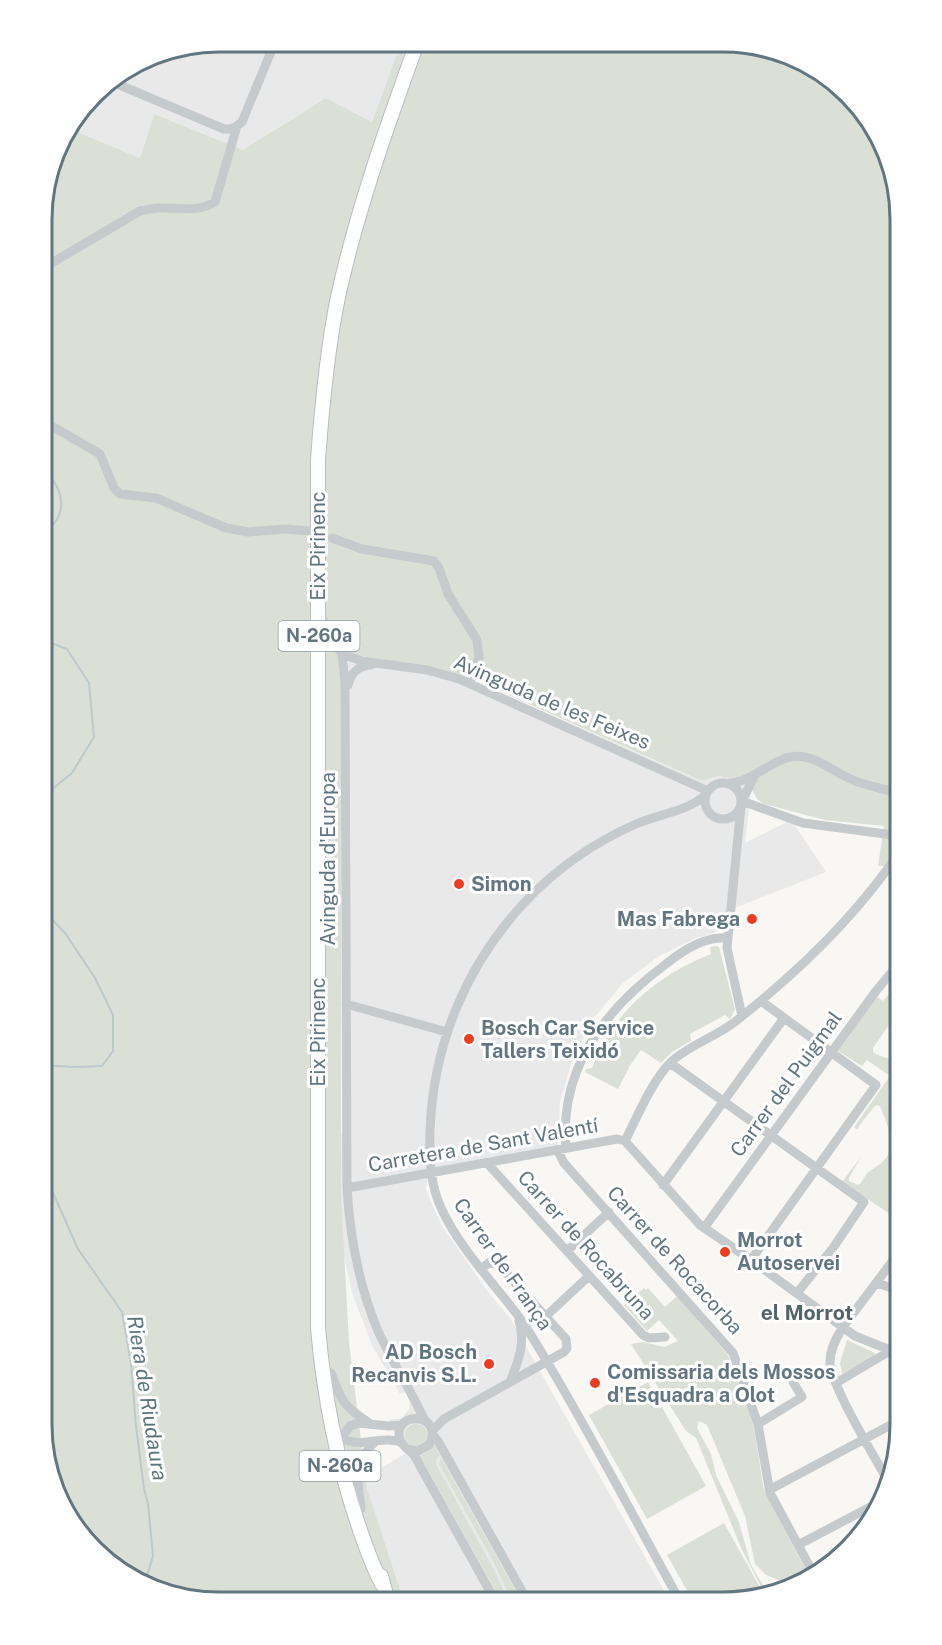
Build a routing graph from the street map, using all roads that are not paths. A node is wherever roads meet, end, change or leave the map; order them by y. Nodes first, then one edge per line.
1 (271, 52) edge
2 (414, 52) edge
3 (120, 85) edge
4 (237, 126) junction
5 (53, 262) edge
6 (53, 427) edge
7 (309, 531) dead end
8 (332, 538) dead end
9 (319, 599) junction
10 (342, 654) junction
11 (383, 664) junction
12 (469, 683) junction
13 (346, 704) junction
14 (755, 775) junction
15 (730, 783) junction
16 (890, 791) edge
17 (706, 793) junction
18 (741, 803) junction
19 (680, 808) junction
20 (709, 812) junction
21 (722, 819) junction
22 (889, 835) edge
23 (737, 843) junction
24 (889, 867) edge
25 (728, 938) junction
26 (889, 976) edge
27 (761, 1001) junction
28 (346, 1004) junction
29 (742, 1016) junction
30 (784, 1018) junction
31 (447, 1032) junction
32 (832, 1053) junction
33 (670, 1063) junction
34 (723, 1102) junction
35 (770, 1136) junction
36 (625, 1141) junction
37 (562, 1150) junction
38 (487, 1163) junction
39 (817, 1168) junction
40 (432, 1172) junction
41 (663, 1185) junction
42 (347, 1188) junction
43 (609, 1212) junction
44 (704, 1228) junction
45 (318, 1242) junction
46 (567, 1251) junction
47 (751, 1260) junction
48 (889, 1266) edge
49 (481, 1269) junction
50 (589, 1276) junction
51 (877, 1283) junction
52 (889, 1288) edge
53 (797, 1293) junction
54 (517, 1314) junction
55 (545, 1317) junction
56 (843, 1327) junction
57 (665, 1337) dead end
58 (319, 1342) junction
59 (889, 1351) edge
60 (889, 1356) edge
61 (547, 1361) junction
62 (331, 1373) junction
63 (510, 1382) junction
64 (793, 1382) dead end
65 (836, 1383) junction
66 (414, 1396) junction
67 (404, 1423) junction
68 (758, 1424) junction
69 (373, 1425) junction
70 (889, 1426) edge
71 (429, 1427) junction
72 (341, 1438) junction
73 (864, 1439) junction
74 (376, 1440) junction
75 (404, 1445) junction
76 (883, 1472) edge
77 (769, 1490) junction
78 (361, 1509) junction
79 (866, 1509) edge
80 (360, 1531) junction
81 (798, 1545) junction
82 (810, 1567) edge
83 (382, 1584) junction
84 (385, 1592) edge
85 (490, 1592) edge
86 (522, 1592) edge
87 (675, 1592) edge

1 - 4 street
2 - 9 main road, Eix Pirinenc / N-260a
3 - 4 street
4 - 5 street
6 - 7 street
8 - 12 street
9 - 10 street, Avinguda d'Europa
9 - 45 main road, Eix Pirinenc / N-260a
10 - 11 street, Avinguda de les Feixes
10 - 13 street, Avinguda d'Europa
11 - 12 street, Avinguda de les Feixes
11 - 13 street, Avinguda d'Europa
12 - 17 street, Avinguda de les Feixes
13 - 28 street, Avinguda d'Europa
14 - 15 street
14 - 16 street
14 - 18 street
15 - 17 street
15 - 18 street
17 - 19 street, Carrer de França
17 - 20 street
18 - 21 street
18 - 22 street
18 - 23 street
19 - 20 street, Carrer de França
19 - 31 street, Carrer de França
20 - 21 street
21 - 23 street
23 - 25 street
24 - 27 street
25 - 29 street
25 - 37 street
26 - 32 street, Carrer del Puigmal
27 - 29 street
27 - 30 street
28 - 31 street
28 - 42 street, Avinguda d'Europa
29 - 33 street
30 - 32 street
30 - 34 street
31 - 40 street, Carrer de França
32 - 35 street, Carrer del Puigmal
32 - 39 street
33 - 34 street
33 - 36 street
34 - 35 street
34 - 41 street
35 - 39 street
35 - 44 street, Carrer del Puigmal
36 - 37 street, Carretera de Sant Valentí
36 - 41 street
37 - 38 street, Carretera de Sant Valentí
37 - 43 street, Carrer de Rocacorba
38 - 40 street, Carretera de Sant Valentí
38 - 46 street, Carrer de Rocabruna
39 - 47 street
39 - 53 street
40 - 42 street, Carretera de Sant Valentí
40 - 49 street, Carrer de França
41 - 44 street
42 - 66 street, Avinguda d'Europa
43 - 46 street
43 - 68 street, Carrer de Rocacorba
44 - 47 street
45 - 58 main road, Eix Pirinenc / N-260a
45 - 62 main road, Eix Pirinenc / N-260a
46 - 50 street, Carrer de Rocabruna
47 - 53 street
48 - 51 street
49 - 54 street, Carrer de França
49 - 55 street
50 - 55 street
50 - 57 street, Carrer de Rocabruna
51 - 52 street
51 - 56 street
53 - 56 street
54 - 61 street, Carrer de França
54 - 63 street
55 - 61 street
56 - 59 street
56 - 65 street
58 - 72 street
58 - 80 main road, Eix Pirinenc / N-260a
60 - 65 street
61 - 63 street
61 - 87 street, Carrer de França
62 - 69 street
62 - 72 main road, Eix Pirinenc / N-260a
63 - 71 street
64 - 68 street
65 - 73 street
66 - 67 street
66 - 71 street, Avinguda d'Europa
67 - 69 street
67 - 71 street
67 - 75 street
68 - 77 street, Carrer de Rocacorba
69 - 72 street
70 - 73 street
71 - 75 street
71 - 86 street, Avinguda d'Europa
72 - 74 street
72 - 78 main road, Eix Pirinenc / N-260a
72 - 80 street
73 - 76 street
73 - 77 street
74 - 75 street
74 - 78 street
75 - 85 street
77 - 81 street, Carrer de Rocacorba
78 - 83 main road, Eix Pirinenc / N-260a
79 - 81 street
80 - 83 main road, Eix Pirinenc / N-260a
81 - 82 street, Carrer de Rocacorba
83 - 84 main road, Eix Pirinenc / N-260a

